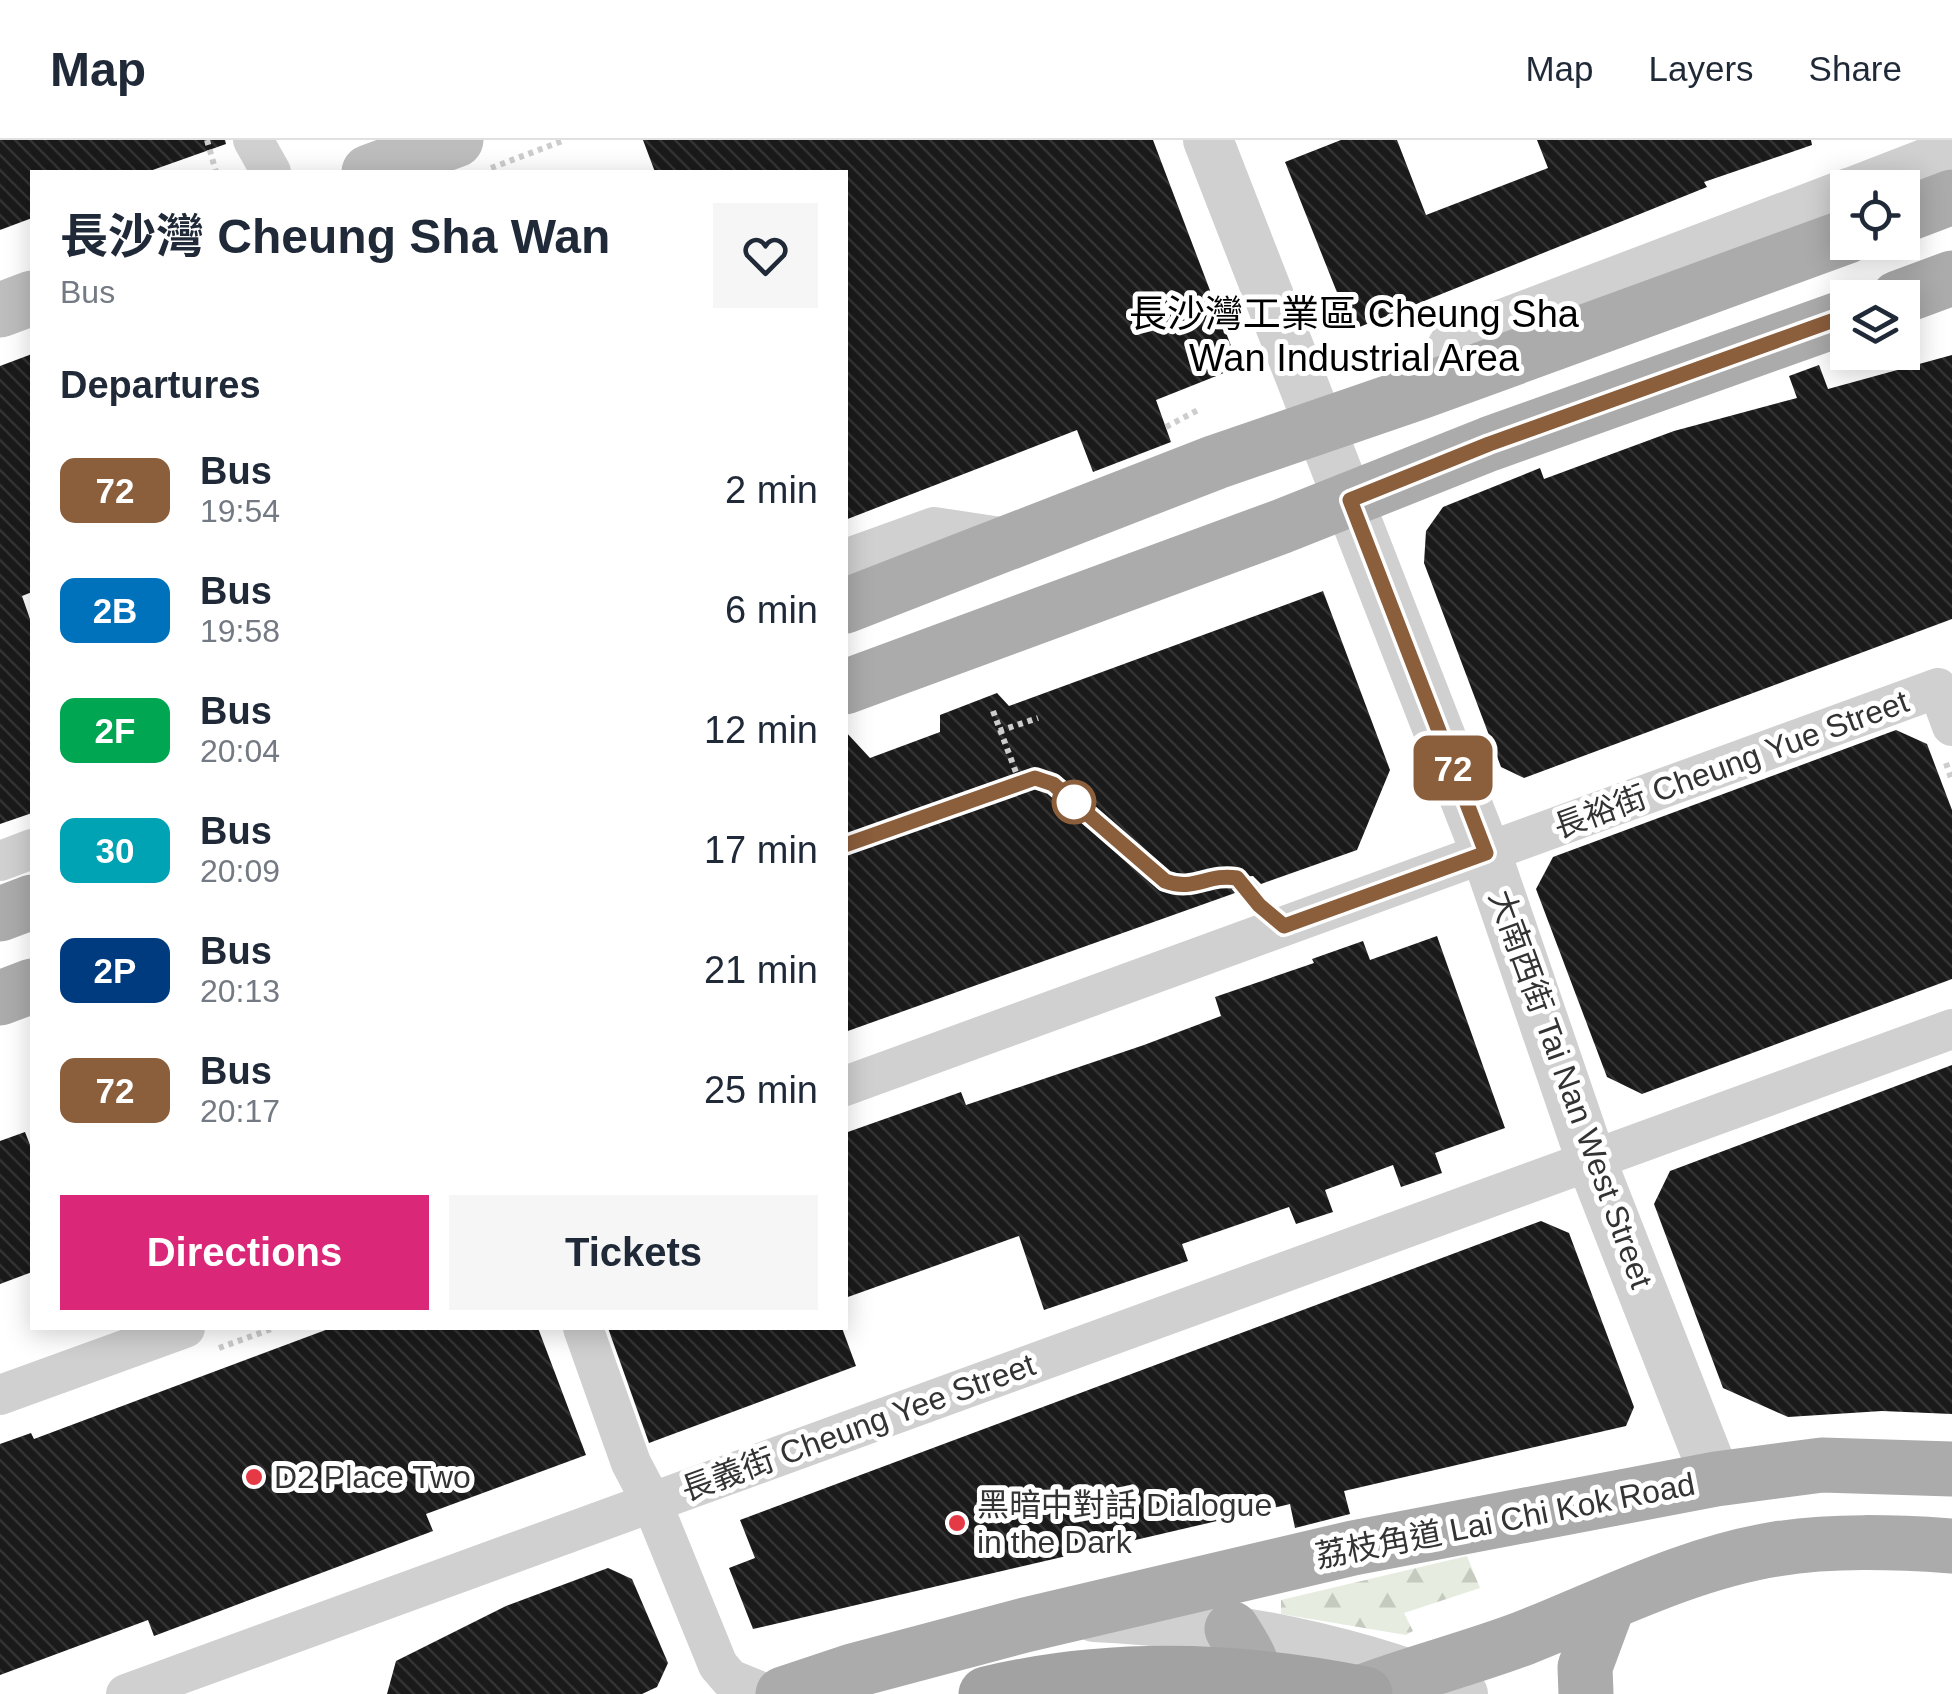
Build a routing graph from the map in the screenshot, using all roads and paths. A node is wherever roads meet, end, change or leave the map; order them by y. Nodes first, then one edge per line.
1 (207, 140) edge
2 (254, 140) edge
3 (456, 140) edge
4 (565, 140) edge
5 (1208, 140) edge
6 (1952, 148) edge
7 (215, 170) edge
8 (270, 170) edge
9 (374, 170) edge
10 (483, 170) edge
11 (1895, 170) edge
12 (1830, 195) edge
13 (1952, 198) edge
14 (1920, 210) edge
15 (1830, 243) edge
16 (1952, 278) edge
17 (1920, 290) edge
18 (30, 299) edge
19 (0, 310) edge
20 (1830, 322) edge
21 (1420, 392) junction
22 (1198, 410) dead end
23 (1166, 427) dead end
24 (1320, 427) junction
25 (1350, 500) junction
26 (1016, 540) junction
27 (848, 558) edge
28 (848, 605) edge
29 (848, 686) edge
30 (993, 711) dead end
31 (1038, 718) dead end
32 (1952, 726) edge
33 (1000, 731) junction
34 (1020, 784) dead end
35 (30, 850) edge
36 (1486, 853) junction
37 (0, 861) edge
38 (1248, 889) dead end
39 (30, 903) edge
40 (0, 914) edge
41 (1284, 926) junction
42 (30, 987) edge
43 (0, 998) edge
44 (1952, 1029) edge
45 (848, 1085) edge
46 (1591, 1160) junction
47 (179, 1330) edge
48 (584, 1330) edge
49 (0, 1395) edge
50 (1952, 1469) edge
51 (1716, 1479) junction
52 (652, 1502) junction
53 (1952, 1546) edge
54 (1779, 1548) junction
55 (1608, 1605) junction
56 (1064, 1616) junction
57 (1232, 1629) junction
58 (1388, 1683) edge
59 (126, 1694) edge
60 (767, 1694) edge
61 (783, 1694) edge
62 (986, 1694) edge
63 (1256, 1694) edge
64 (1356, 1694) edge
65 (1463, 1694) edge
66 (1586, 1694) edge

1 - 7 path
2 - 8 street
3 - 9 main road
4 - 10 path
5 - 24 street, 大南西街 Tai Nan West Street
6 - 11 street
12 - 21 street
13 - 14 main road
15 - 21 main road
16 - 17 main road
18 - 19 main road
20 - 25 main road
21 - 24 main road
22 - 23 path
24 - 25 street, 大南西街 Tai Nan West Street
24 - 26 main road
25 - 29 main road
25 - 36 street, 大南西街 Tai Nan West Street
26 - 27 street
26 - 28 main road
30 - 33 path
31 - 33 path
32 - 36 street, 長裕街 Cheung Yue Street
33 - 34 path
35 - 37 street
36 - 41 street
36 - 46 street, 大南西街 Tai Nan West Street
38 - 41 lane
39 - 40 main road
41 - 45 street
42 - 43 main road
44 - 46 street
46 - 51 street, 大南西街 Tai Nan West Street
46 - 52 street, 長義街 Cheung Yee Street
47 - 49 street
48 - 52 street
50 - 51 main road, 荔枝角道 Lai Chi Kok Road
51 - 54 main road
51 - 56 main road, 荔枝角道 Lai Chi Kok Road
52 - 59 street, 長義街 Cheung Yee Street
52 - 60 street
53 - 54 main road
54 - 55 main road
55 - 58 main road
55 - 66 main road
56 - 57 street, 荔枝角道 Lai Chi Kok Road
56 - 61 main road, 荔枝角道 Lai Chi Kok Road
57 - 58 street, 荔枝角道 Lai Chi Kok Road
57 - 63 main road
58 - 62 highway, bridge
58 - 64 main road
58 - 65 street, 荔枝角道 Lai Chi Kok Road

